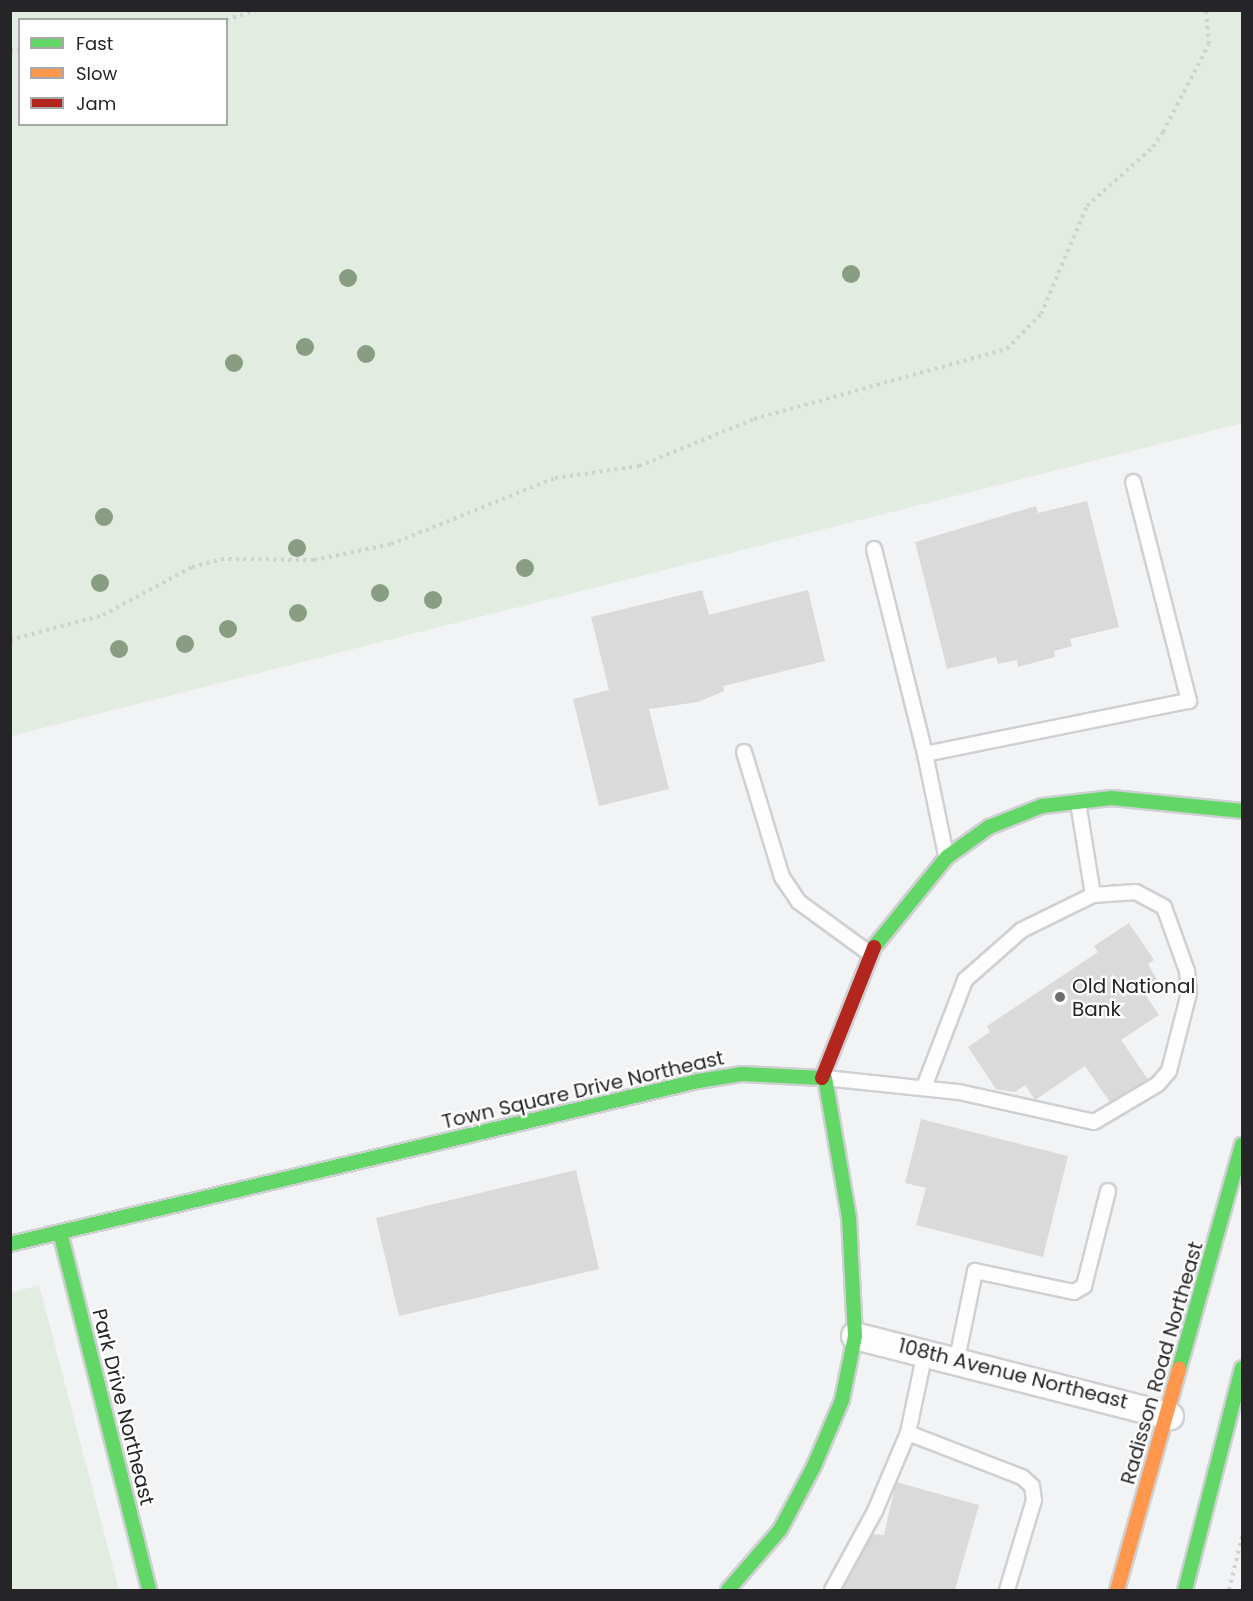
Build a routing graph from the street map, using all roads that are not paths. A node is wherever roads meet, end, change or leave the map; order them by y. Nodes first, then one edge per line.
1 (1133, 482) dead end
2 (874, 549) dead end
3 (744, 752) dead end
4 (925, 754) junction
5 (1078, 802) junction
6 (1242, 811) edge
7 (947, 857) junction
8 (1093, 895) junction
9 (869, 953) junction
10 (825, 1078) junction
11 (924, 1087) junction
12 (1242, 1145) edge
13 (1108, 1191) dead end
14 (60, 1232) junction
15 (10, 1244) edge
16 (855, 1335) junction
17 (925, 1352) junction
18 (957, 1359) junction
19 (1242, 1368) edge
20 (1170, 1416) junction
21 (908, 1433) junction
22 (149, 1590) edge
23 (728, 1590) edge
24 (832, 1590) edge
25 (1007, 1590) edge
26 (1117, 1590) edge
27 (1185, 1590) edge

1 - 4 lane
2 - 4 lane
3 - 9 lane
4 - 7 lane
5 - 6 street
5 - 7 street
5 - 8 lane
7 - 9 street
8 - 11 lane
8 - 11 lane
9 - 10 street
10 - 11 lane
10 - 14 street, Town Square Drive Northeast
10 - 16 street
12 - 20 street, Radisson Road Northeast
13 - 18 lane
14 - 15 street, Town Square Drive Northeast
14 - 22 street, Park Drive Northeast
16 - 17 street, 108th Avenue Northeast
16 - 23 street
17 - 18 street, 108th Avenue Northeast
17 - 21 lane
18 - 20 street, 108th Avenue Northeast
19 - 27 street
20 - 26 street, Radisson Road Northeast
21 - 24 lane
21 - 25 lane

